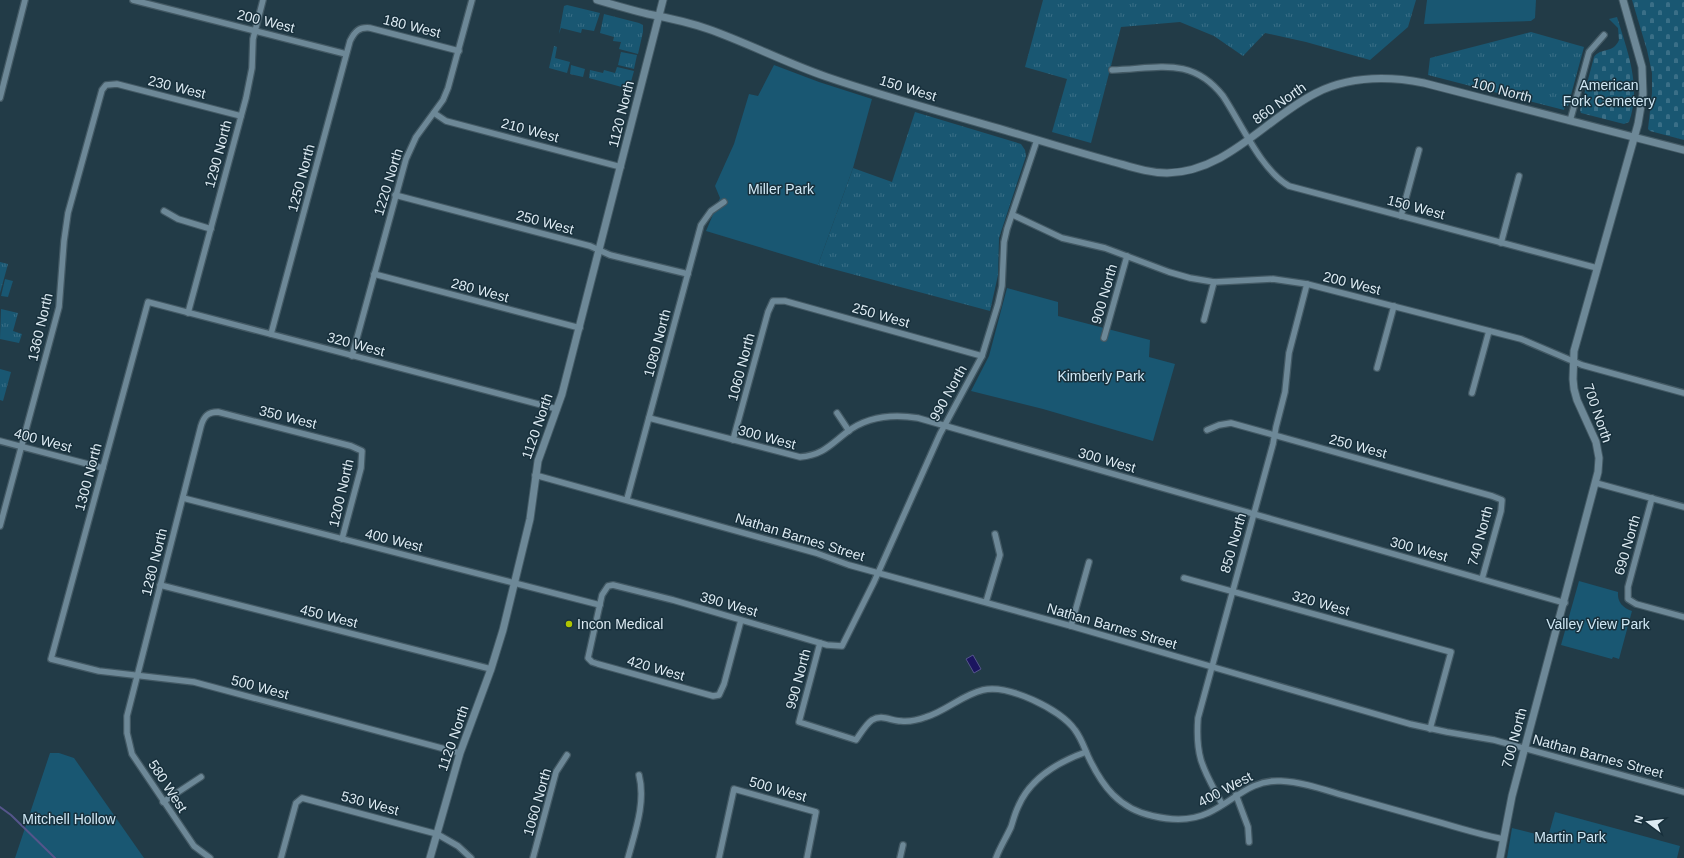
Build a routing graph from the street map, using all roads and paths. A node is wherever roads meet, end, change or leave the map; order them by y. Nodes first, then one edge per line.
1 (25, 0) edge
2 (133, 0) edge
3 (263, 0) edge
4 (472, 0) edge
5 (597, 0) edge
6 (663, 0) edge
7 (1623, 0) edge
8 (659, 16) junction
9 (358, 30) joint
10 (255, 31) junction
11 (1604, 35) dead end
12 (459, 50) junction
13 (346, 54) junction
14 (1112, 70) dead end
15 (1362, 79) joint
16 (106, 85) joint
17 (1, 89) edge
18 (0, 98) edge
19 (434, 113) junction
20 (241, 116) junction
21 (1570, 121) junction
22 (1634, 137) junction
23 (1037, 140) junction
24 (1249, 140) junction
25 (1419, 150) dead end
26 (1684, 150) edge
27 (1216, 160) joint
28 (622, 167) junction
29 (1519, 176) dead end
30 (396, 194) junction
31 (724, 202) dead end
32 (164, 211) dead end
33 (1012, 215) junction
34 (1401, 216) junction
35 (211, 229) junction
36 (1501, 243) junction
37 (600, 250) junction
38 (1127, 256) junction
39 (1597, 268) junction
40 (374, 274) junction
41 (688, 274) junction
42 (1214, 282) junction
43 (1307, 284) junction
44 (773, 301) joint
45 (148, 302) joint
46 (1394, 306) junction
47 (188, 312) junction
48 (1204, 320) dead end
49 (580, 328) junction
50 (1489, 331) junction
51 (271, 334) junction
52 (1104, 338) dead end
53 (352, 356) junction
54 (982, 356) junction
55 (1573, 361) junction
56 (1377, 368) dead end
57 (1472, 393) dead end
58 (1684, 393) edge
59 (557, 409) junction
60 (837, 413) dead end
61 (207, 414) joint
62 (650, 418) junction
63 (944, 426) junction
64 (1207, 430) dead end
65 (849, 431) junction
66 (1274, 436) junction
67 (733, 440) junction
68 (0, 441) edge
69 (22, 447) junction
70 (362, 451) joint
71 (103, 468) junction
72 (535, 475) junction
73 (1596, 483) junction
74 (182, 498) junction
75 (1652, 498) junction
76 (627, 499) junction
77 (1502, 500) joint
78 (1684, 507) edge
79 (1254, 515) junction
80 (0, 526) edge
81 (995, 534) dead end
82 (342, 539) junction
83 (1090, 562) dead end
84 (878, 572) junction
85 (1184, 578) dead end
86 (1482, 578) junction
87 (515, 583) junction
88 (160, 585) junction
89 (1232, 591) junction
90 (986, 602) junction
91 (1565, 602) junction
92 (600, 606) junction
93 (1684, 617) edge
94 (741, 620) junction
95 (1071, 626) junction
96 (820, 642) junction
97 (842, 646) joint
98 (51, 659) joint
99 (1211, 667) junction
100 (491, 670) junction
101 (137, 675) junction
102 (127, 716) joint
103 (1430, 729) junction
104 (856, 740) joint
105 (1524, 748) junction
106 (1086, 752) junction
107 (460, 753) junction
108 (567, 755) dead end
109 (638, 775) dead end
110 (201, 777) dead end
111 (1684, 792) edge
112 (1236, 795) junction
113 (163, 802) junction
114 (1222, 804) junction
115 (436, 834) junction
116 (1503, 839) junction
117 (1248, 842) dead end
118 (903, 845) dead end
119 (210, 858) edge
120 (281, 858) edge
121 (430, 858) edge
122 (471, 858) edge
123 (533, 858) edge
124 (628, 858) edge
125 (719, 858) edge
126 (807, 858) edge
127 (900, 858) edge
128 (996, 858) edge
129 (1500, 858) edge

1 - 17 street
2 - 10 street, 200 West
3 - 10 street, 1290 North
4 - 12 street, 1220 North
5 - 8 street, 150 West
6 - 8 street, 1120 North
7 - 22 street, 700 North
8 - 23 street, 150 West
8 - 28 street, 1120 North
9 - 12 street, 180 West
9 - 13 street, 1250 North
10 - 13 street, 200 West
10 - 20 street, 1290 North
11 - 21 street
12 - 19 street, 1220 North
13 - 51 street, 1250 North
14 - 24 street, 150 West
15 - 21 street, 100 North
15 - 24 street, 860 North
16 - 20 street, 230 West
16 - 69 street, 1360 North
17 - 18 street
19 - 28 street, 210 West
19 - 30 street, 1220 North
20 - 35 street, 1290 North
21 - 22 street, 100 North
22 - 26 street, 100 North
22 - 39 street, 700 North
23 - 27 street, 150 West
23 - 33 street, 990 North
24 - 27 street, 860 North
24 - 34 street, 150 West
25 - 34 street
28 - 37 street, 1120 North
29 - 36 street
30 - 37 street, 250 West
30 - 40 street, 1220 North
31 - 41 street, 1080 North
32 - 35 street
33 - 38 street, 200 West
33 - 54 street, 990 North
34 - 36 street, 150 West
35 - 47 street, 1290 North
36 - 39 street, 150 West
37 - 41 street, 250 West
37 - 49 street, 1120 North
38 - 42 street, 200 West
38 - 52 street, 900 North
39 - 55 street, 700 North
40 - 49 street, 280 West
40 - 53 street, 1220 North
41 - 62 street, 1080 North
42 - 43 street, 200 West
42 - 48 street
43 - 46 street, 200 West
43 - 66 street, 850 North
44 - 54 street, 250 West
44 - 67 street, 1060 North
45 - 47 street, 320 West
45 - 71 street, 1300 North
46 - 50 street, 200 West
46 - 56 street
47 - 51 street, 320 West
49 - 59 street, 1120 North
50 - 55 street, 200 West
50 - 57 street
51 - 53 street, 320 West
53 - 59 street, 320 West
54 - 63 street, 990 North
55 - 58 street, 200 West
55 - 73 street, 700 North
59 - 72 street, 1120 North
60 - 65 street
61 - 70 street, 350 West
61 - 74 street, 1280 North
62 - 67 street, 300 West
62 - 76 street, 1080 North
63 - 65 street, 300 West
63 - 79 street, 300 West
63 - 84 street, 990 North
64 - 66 street, 250 West
65 - 67 street, 300 West
66 - 77 street, 250 West
66 - 79 street, 850 North
68 - 69 street, 400 West
69 - 71 street, 400 West
69 - 80 street, 1360 North
70 - 82 street, 1200 North
71 - 98 street, 1300 North
72 - 76 street, Nathan Barnes Street
72 - 87 street, 1120 North
73 - 75 street
73 - 91 street, 700 North
74 - 82 street, 400 West
74 - 88 street, 1280 North
75 - 78 street
75 - 93 street, 690 North
76 - 84 street, Nathan Barnes Street
77 - 86 street, 740 North
79 - 86 street, 300 West
79 - 89 street, 850 North
81 - 90 street
82 - 87 street, 400 West
83 - 95 street
84 - 90 street, Nathan Barnes Street
84 - 97 street, 990 North
85 - 89 street, 320 West
86 - 91 street, 300 West
87 - 92 street, 400 West
87 - 100 street, 1120 North
88 - 100 street, 450 West
88 - 101 street, 1280 North
89 - 99 street, 850 North
89 - 103 street, 320 West
90 - 95 street, Nathan Barnes Street
91 - 105 street, 700 North
92 - 94 street, 390 West
92 - 94 street, 420 West
94 - 96 street, 390 West
95 - 99 street, Nathan Barnes Street
96 - 97 street, 390 West
96 - 104 street, 990 North
98 - 101 street, 500 West
99 - 103 street, Nathan Barnes Street
99 - 114 street, 850 North
100 - 107 street, 1120 North
101 - 102 street, 1280 North
101 - 107 street, 500 West
102 - 113 street, 580 West
103 - 105 street, Nathan Barnes Street
104 - 106 street, 400 West
105 - 111 street, Nathan Barnes Street
105 - 116 street, 700 North
106 - 114 street, 400 West
106 - 128 street
107 - 115 street, 1120 North
108 - 123 street, 1060 North
109 - 124 street
110 - 113 street
112 - 114 street, 400 West
112 - 116 street, 400 West
112 - 117 street
113 - 119 street, 580 West
115 - 120 street, 530 West
115 - 121 street, 1120 North
115 - 122 street, 530 West
116 - 129 street, 700 North
118 - 127 street
125 - 126 street, 500 West

